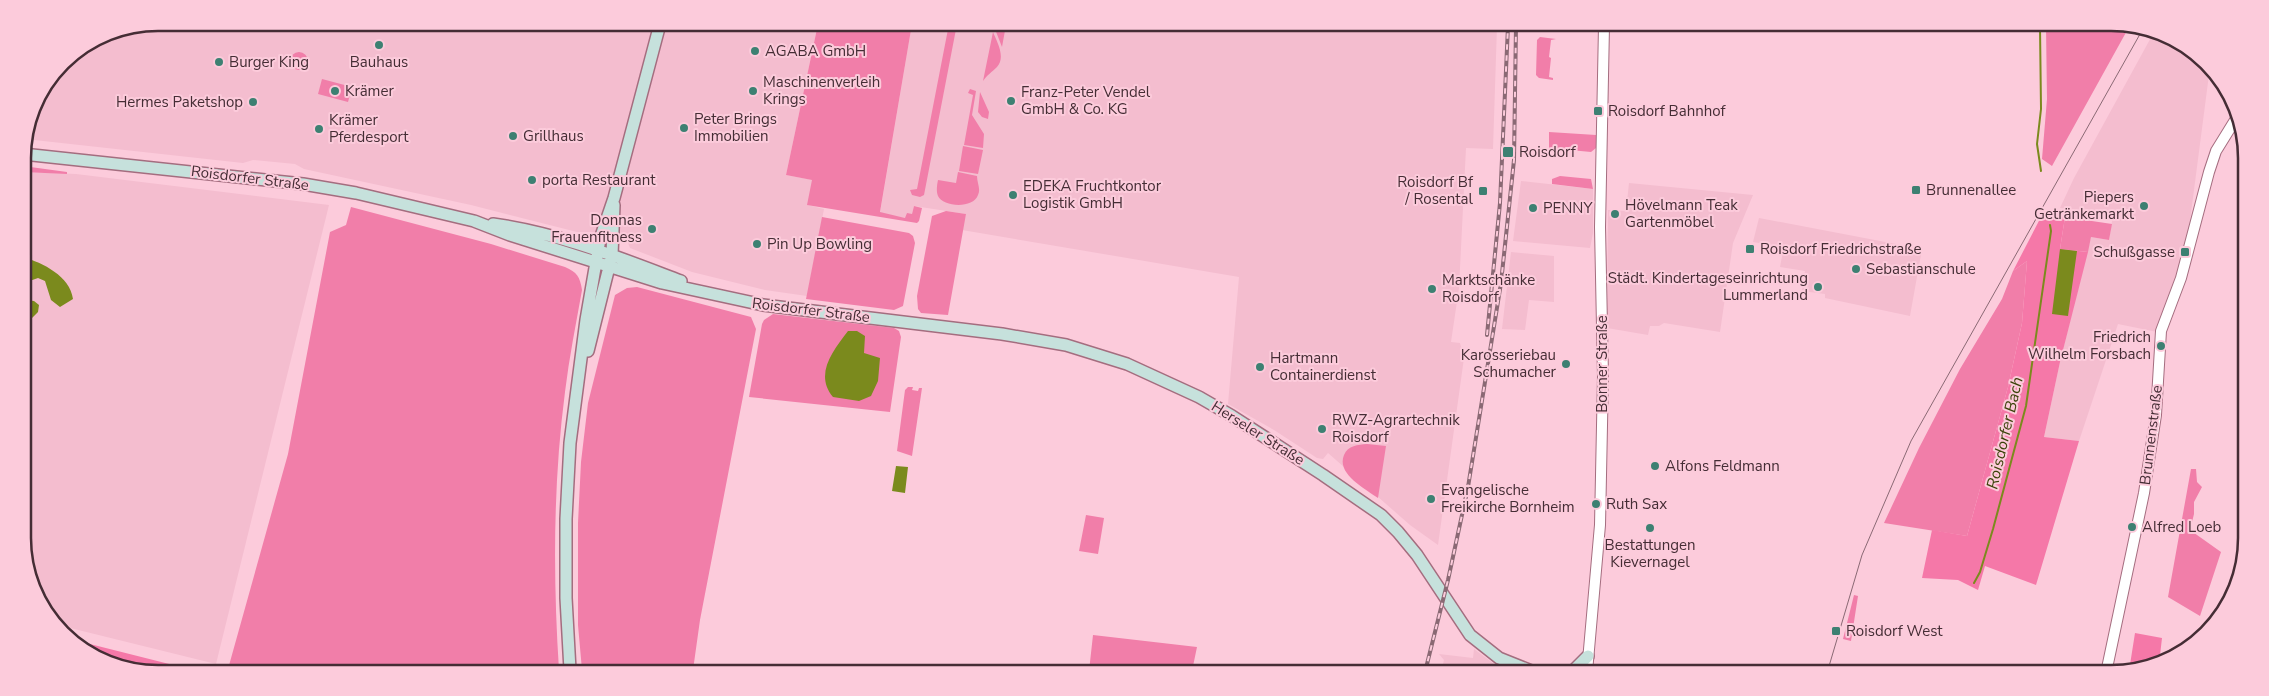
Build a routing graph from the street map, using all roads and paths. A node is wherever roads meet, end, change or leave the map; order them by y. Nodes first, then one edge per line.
1 (1604, 31) edge
2 (658, 32) edge
3 (2233, 124) edge
4 (32, 155) edge
5 (614, 198) junction
6 (474, 221) junction
7 (597, 250) junction
8 (610, 261) junction
9 (596, 262) junction
10 (908, 321) joint
11 (578, 388) junction
12 (1588, 656) junction
13 (1515, 664) edge
14 (1580, 664) edge
15 (1587, 664) edge
16 (2108, 664) edge
17 (570, 665) edge

1 - 12 street, Bonner Straße
2 - 5 main road
3 - 16 street, Brunnenstraße
4 - 6 main road, Roisdorfer Straße
5 - 7 main road
5 - 8 main road
6 - 7 main road, Roisdorfer Straße
6 - 9 main road, Roisdorfer Straße
7 - 8 main road, Roisdorfer Straße
7 - 9 main road
8 - 9 main road, Roisdorfer Straße
8 - 10 main road, Roisdorfer Straße
8 - 11 main road
9 - 11 main road
10 - 13 main road, Herseler Straße
11 - 17 main road
12 - 14 main road
12 - 15 street, Bonner Straße

